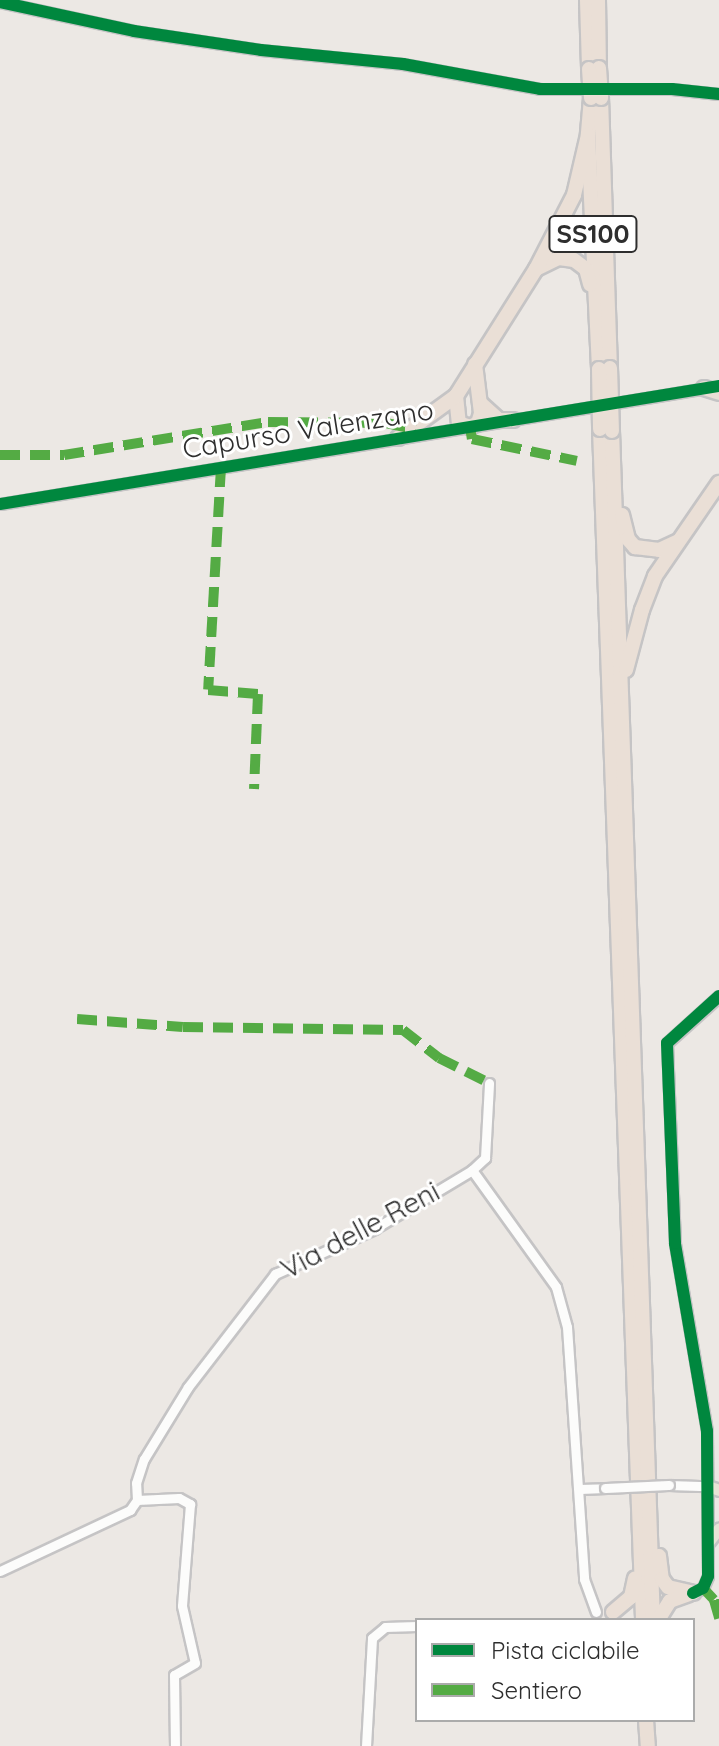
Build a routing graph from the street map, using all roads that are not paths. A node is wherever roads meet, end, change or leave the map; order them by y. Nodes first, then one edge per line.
1 (587, 0) edge
2 (598, 0) edge
3 (0, 2) edge
4 (594, 69) junction
5 (719, 94) edge
6 (596, 98) junction
7 (588, 135) junction
8 (536, 269) junction
9 (475, 364) junction
10 (603, 364) junction
11 (714, 389) edge
12 (456, 396) junction
13 (480, 403) junction
14 (513, 420) junction
15 (470, 427) junction
16 (606, 430) junction
17 (398, 438) junction
18 (613, 459) junction
19 (719, 483) edge
20 (0, 504) edge
21 (677, 542) junction
22 (621, 690) junction
23 (719, 996) edge
24 (489, 1083) dead end
25 (472, 1170) junction
26 (707, 1486) junction
27 (580, 1489) junction
28 (719, 1490) edge
29 (137, 1500) junction
30 (649, 1522) junction
31 (719, 1528) edge
32 (709, 1541) junction
33 (640, 1542) junction
34 (0, 1571) edge
35 (693, 1593) junction
36 (592, 1616) edge
37 (619, 1616) edge
38 (643, 1618) edge
39 (655, 1618) edge
40 (657, 1618) edge
41 (415, 1626) edge
42 (646, 1722) edge
43 (655, 1722) edge
44 (175, 1746) edge
45 (366, 1746) edge
46 (648, 1746) edge
47 (655, 1746) edge

1 - 4 highway, SS100
2 - 4 highway, SS100
3 - 5 street
4 - 6 highway, SS100, bridge
6 - 7 highway, SS100
6 - 10 highway, SS100
7 - 8 highway, SS100
7 - 10 highway, SS100
8 - 9 highway, SS100
8 - 10 highway, SS100
9 - 12 highway, SS100
9 - 13 highway
10 - 16 highway, SS100, bridge
11 - 14 street, Capurso Valenzano
12 - 15 highway
12 - 17 highway, SS100
13 - 14 highway
13 - 15 highway
14 - 15 street, Capurso Valenzano
15 - 17 street, Capurso Valenzano
16 - 18 highway, SS100
16 - 33 highway, SS100
17 - 20 street, Capurso Valenzano
18 - 21 highway
18 - 22 highway, SS100
19 - 21 highway, SS100
21 - 22 highway, SS100
22 - 30 highway, SS100
23 - 26 street
24 - 25 street, Via delle Reni
25 - 27 street
25 - 29 street, Via delle Reni
26 - 27 street, bridge
26 - 28 main road
26 - 32 street
27 - 36 street
29 - 34 street
29 - 44 street
30 - 35 highway, SS100
30 - 39 highway, SS100
31 - 32 main road
32 - 35 street
33 - 37 highway, SS100
33 - 38 highway, SS100
35 - 40 highway, SS100
36 - 37 street
41 - 45 street
42 - 46 highway
43 - 47 highway

